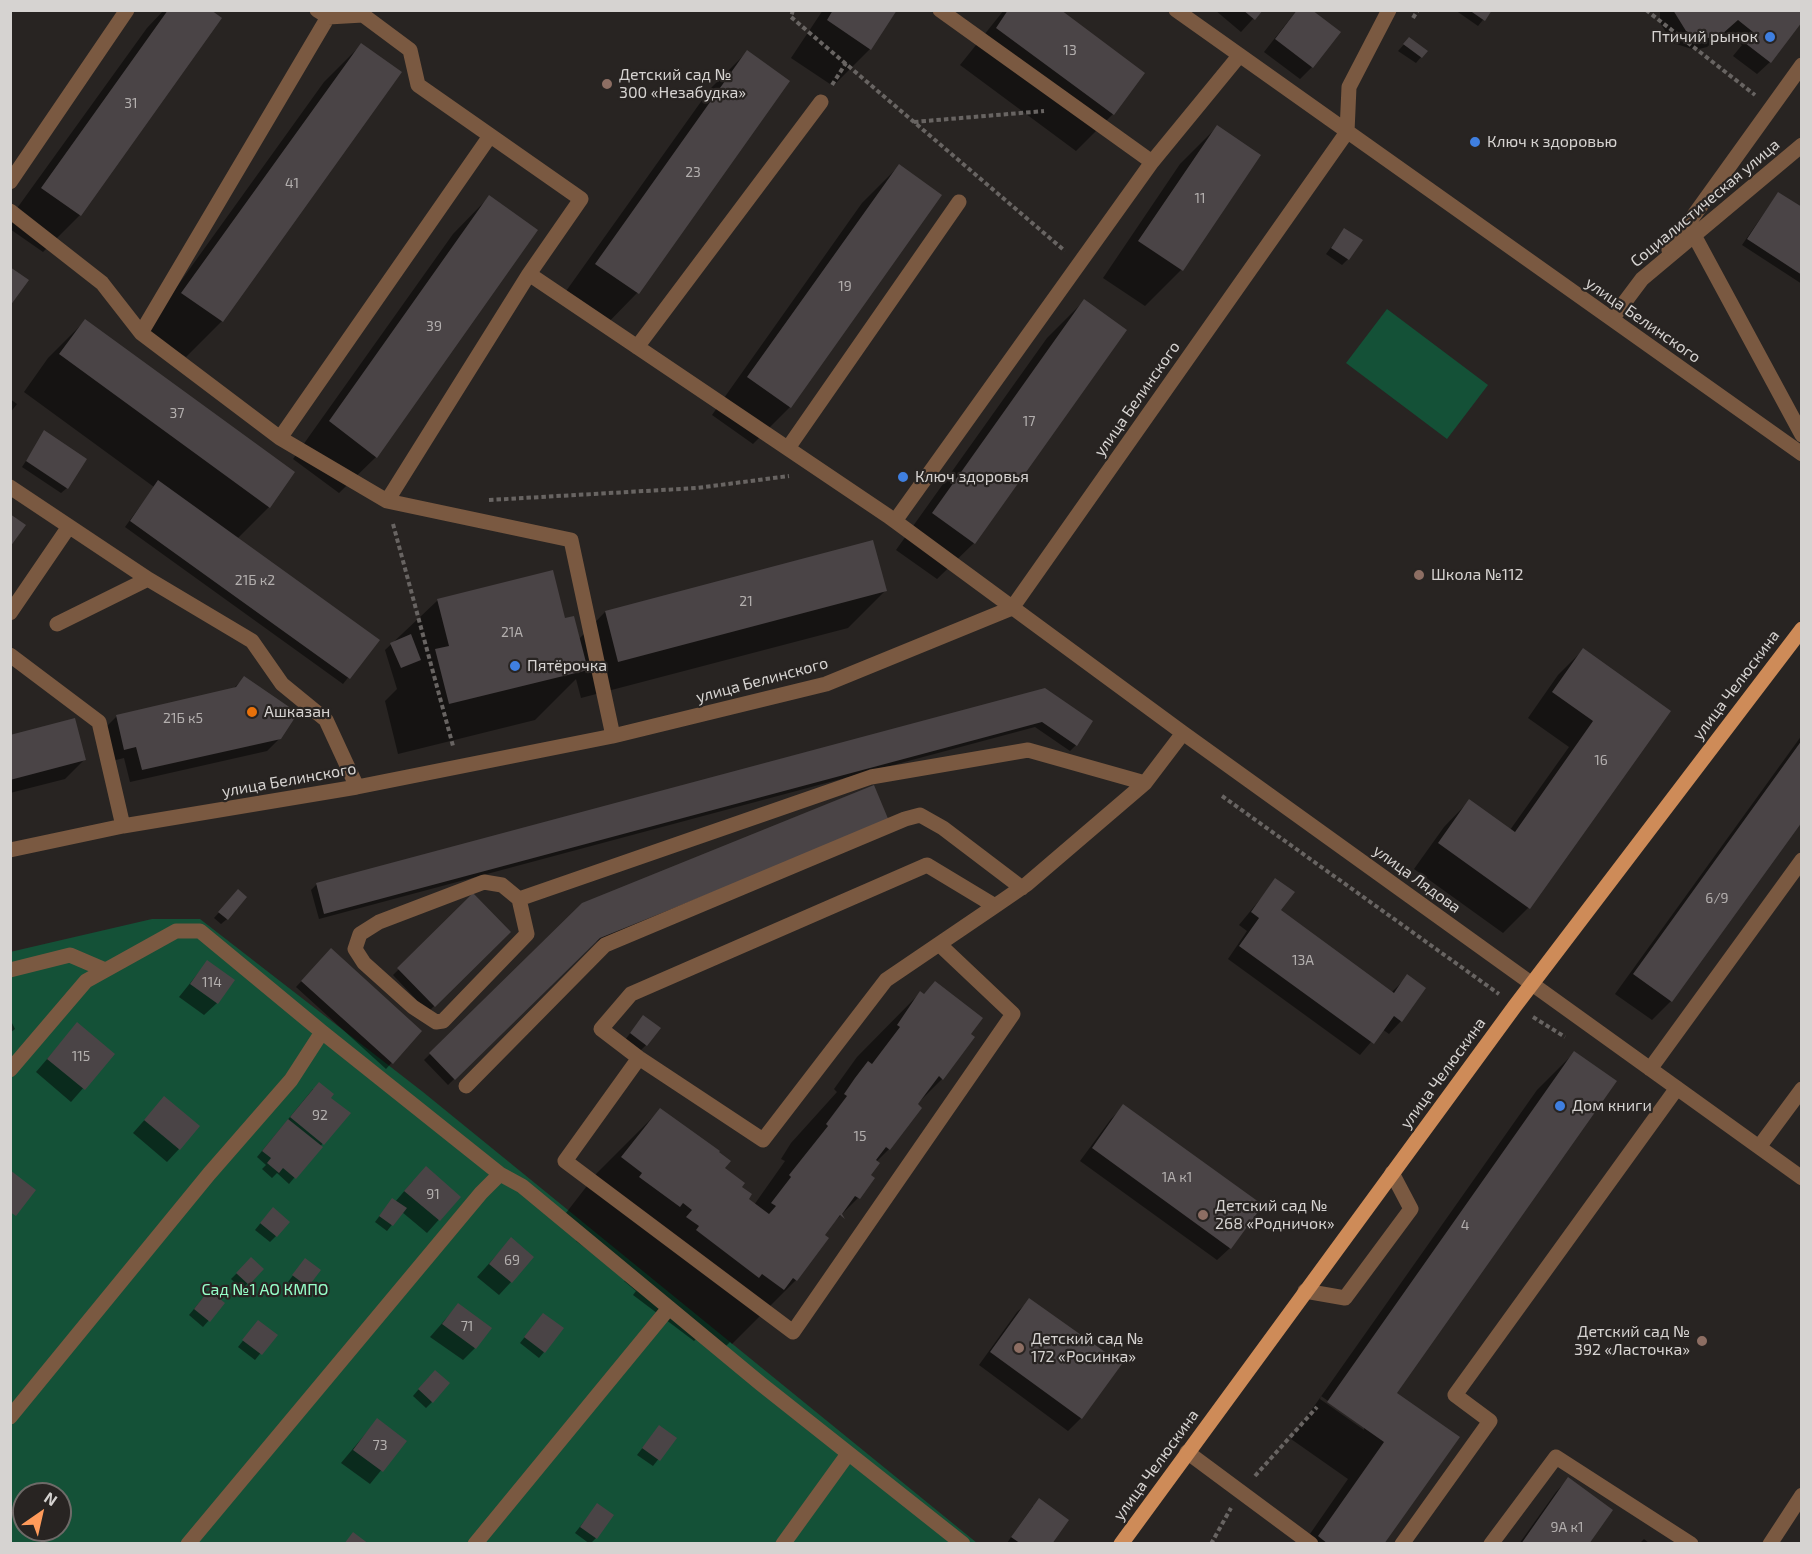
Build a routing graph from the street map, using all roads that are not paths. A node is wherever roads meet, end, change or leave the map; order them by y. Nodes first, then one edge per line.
1 (128, 10) edge
2 (940, 10) edge
3 (1176, 10) edge
4 (1389, 10) edge
5 (322, 14) edge
6 (1239, 56) junction
7 (1802, 65) edge
8 (821, 102) dead end
9 (1347, 132) junction
10 (490, 136) junction
11 (1802, 145) edge
12 (1152, 162) junction
13 (10, 182) edge
14 (959, 202) dead end
15 (10, 211) edge
16 (1695, 237) junction
17 (1657, 267) junction
18 (529, 274) junction
19 (1612, 319) junction
20 (141, 333) junction
21 (637, 347) junction
22 (1802, 435) edge
23 (280, 438) junction
24 (788, 448) junction
25 (1802, 454) edge
26 (10, 487) edge
27 (387, 501) junction
28 (895, 521) junction
29 (68, 528) junction
30 (148, 579) junction
31 (1012, 608) junction
32 (10, 613) edge
33 (57, 624) dead end
34 (1802, 629) edge
35 (10, 655) edge
36 (1184, 733) junction
37 (613, 736) junction
38 (1144, 783) junction
39 (357, 787) junction
40 (123, 826) junction
41 (10, 850) edge
42 (1802, 860) edge
43 (1022, 888) junction
44 (519, 899) junction
45 (995, 906) junction
46 (939, 944) junction
47 (10, 970) edge
48 (105, 970) junction
49 (1532, 984) junction
50 (322, 1032) junction
51 (639, 1058) junction
52 (1650, 1069) junction
53 (10, 1070) edge
54 (466, 1086) dead end
55 (1677, 1088) junction
56 (1802, 1089) edge
57 (1759, 1148) junction
58 (1392, 1173) junction
59 (500, 1174) junction
60 (1802, 1178) edge
61 (1305, 1291) junction
62 (669, 1308) junction
63 (10, 1417) edge
64 (1187, 1452) junction
65 (848, 1454) junction
66 (1802, 1495) edge
67 (188, 1544) edge
68 (475, 1544) edge
69 (783, 1544) edge
70 (963, 1544) edge
71 (1121, 1544) edge
72 (1311, 1544) edge
73 (1402, 1544) edge
74 (1491, 1544) edge
75 (1691, 1544) edge
76 (1770, 1544) edge

1 - 13 street
2 - 12 street
3 - 6 street, улица Белинского
4 - 9 street
5 - 10 street
5 - 20 street
6 - 9 street, улица Белинского
6 - 12 street
7 - 17 street
8 - 21 street
9 - 19 street, улица Белинского
9 - 31 street, улица Белинского
10 - 18 street
10 - 23 street
11 - 16 street, Социалистическая улица
12 - 28 street
14 - 24 street
15 - 20 street
16 - 17 street, Социалистическая улица
16 - 22 street
17 - 19 street, Социалистическая улица
18 - 21 street, улица Лядова
18 - 27 street
19 - 25 street, улица Белинского
20 - 23 street
21 - 24 street, улица Лядова
23 - 27 street
24 - 28 street, улица Лядова
26 - 29 street
27 - 37 street
28 - 31 street, улица Лядова
29 - 30 street
29 - 32 street
30 - 33 street
30 - 39 street
31 - 36 street, улица Лядова
31 - 37 street, улица Белинского
34 - 49 main road, улица Челюскина
35 - 40 street
36 - 38 street
36 - 49 street, улица Лядова
37 - 39 street, улица Белинского
38 - 43 street
38 - 44 street
39 - 40 street, улица Белинского
40 - 41 street, улица Белинского
42 - 52 street
43 - 45 street
43 - 54 street
44 - 44 street
45 - 46 street
45 - 51 street
46 - 51 street
46 - 51 street
47 - 48 street
48 - 50 street
48 - 53 street
49 - 52 street, улица Лядова
49 - 58 main road, улица Челюскина
50 - 59 street
50 - 63 street
52 - 55 street, улица Лядова
55 - 57 street, улица Лядова
55 - 73 street
56 - 57 street
57 - 60 street, улица Лядова
58 - 61 main road, улица Челюскина
58 - 61 street
59 - 62 street
59 - 67 street
61 - 64 main road, улица Челюскина
62 - 65 street
62 - 68 street
64 - 71 main road, улица Челюскина
64 - 72 street
65 - 69 street
65 - 70 street
66 - 76 street
74 - 75 street

